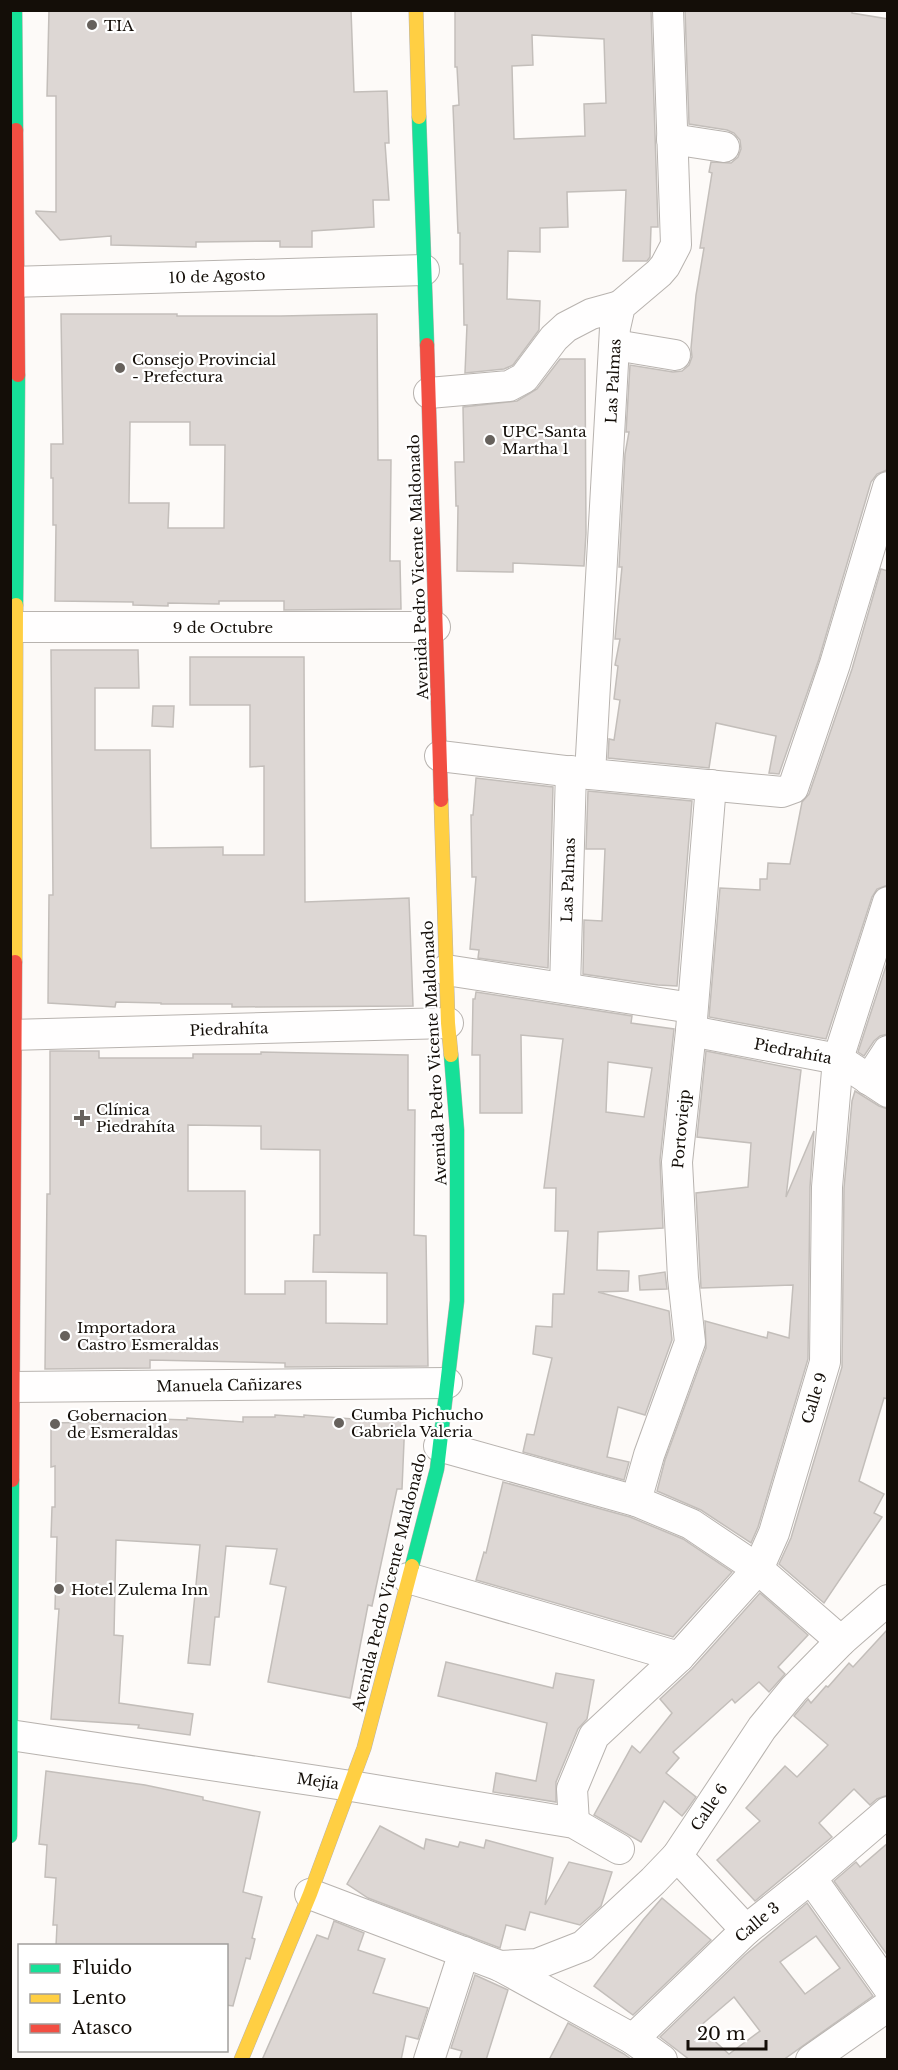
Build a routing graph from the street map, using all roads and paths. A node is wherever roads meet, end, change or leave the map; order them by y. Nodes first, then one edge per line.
1 (15, 10) edge
2 (416, 10) edge
3 (668, 10) edge
4 (672, 140) junction
5 (724, 147) dead end
6 (424, 270) junction
7 (14, 282) edge
8 (620, 306) junction
9 (615, 345) junction
10 (675, 356) dead end
11 (429, 393) junction
12 (888, 487) edge
13 (13, 627) edge
14 (435, 627) junction
15 (440, 756) junction
16 (580, 773) junction
17 (711, 785) junction
18 (888, 902) edge
19 (446, 970) junction
20 (565, 988) junction
21 (691, 1020) junction
22 (448, 1023) junction
23 (12, 1035) edge
24 (888, 1052) edge
25 (838, 1059) junction
26 (878, 1086) edge
27 (447, 1383) junction
28 (12, 1387) edge
29 (439, 1446) junction
30 (636, 1501) junction
31 (758, 1569) junction
32 (408, 1578) junction
33 (888, 1600) edge
34 (841, 1641) junction
35 (679, 1657) junction
36 (11, 1735) edge
37 (351, 1786) junction
38 (888, 1812) edge
39 (574, 1823) junction
40 (10, 1836) edge
41 (619, 1849) dead end
42 (676, 1856) junction
43 (812, 1878) junction
44 (310, 1894) junction
45 (746, 1930) junction
46 (464, 1952) junction
47 (500, 1966) junction
48 (888, 1987) edge
49 (888, 2006) edge
50 (633, 2040) junction
51 (241, 2060) edge
52 (429, 2060) edge
53 (662, 2060) edge
54 (811, 2060) edge

1 - 7 main road
2 - 6 main road, Avenida Pedro Vicente Maldonado
3 - 4 street
4 - 5 street
4 - 8 street
6 - 7 street, 10 de Agosto
6 - 11 main road, Avenida Pedro Vicente Maldonado
7 - 13 main road
8 - 9 street, Las Palmas
8 - 11 street
9 - 10 street
9 - 16 street, Las Palmas
11 - 14 main road, Avenida Pedro Vicente Maldonado
12 - 17 street
13 - 14 street, 9 de Octubre
13 - 23 main road
14 - 15 main road, Avenida Pedro Vicente Maldonado
15 - 16 street
15 - 19 main road, Avenida Pedro Vicente Maldonado
16 - 17 street
16 - 20 street, Las Palmas
17 - 21 street, Portoviejp
18 - 25 street, Calle 9
19 - 20 street, Piedrahíta
19 - 22 main road, Avenida Pedro Vicente Maldonado
20 - 21 street, Piedrahíta
21 - 25 street, Piedrahíta
21 - 30 street, Portoviejp
22 - 23 street, Piedrahíta
22 - 27 main road, Avenida Pedro Vicente Maldonado
23 - 28 main road
24 - 26 street
25 - 26 street, Piedrahíta
25 - 31 street, Calle 9
27 - 28 street, Manuela Cañizares
27 - 29 main road, Avenida Pedro Vicente Maldonado
28 - 36 main road
29 - 30 street
29 - 32 main road, Avenida Pedro Vicente Maldonado
30 - 31 street
31 - 34 street
31 - 35 street, Calle 9
32 - 35 street
32 - 37 main road, Avenida Pedro Vicente Maldonado
33 - 34 street, Calle 6
34 - 42 street, Calle 6
35 - 39 street, Calle 9
36 - 37 street, Mejía
36 - 40 main road
37 - 39 street, Mejía
37 - 44 main road, Avenida Pedro Vicente Maldonado
38 - 43 street, Calle 3
39 - 41 street, Mejía
42 - 45 street
42 - 47 street, Calle 6
43 - 45 street, Calle 3
43 - 48 street
44 - 46 street
44 - 51 main road, Avenida Pedro Vicente Maldonado
45 - 50 street, Calle 3
46 - 47 street
46 - 52 street
47 - 50 street
49 - 54 street
50 - 53 street

